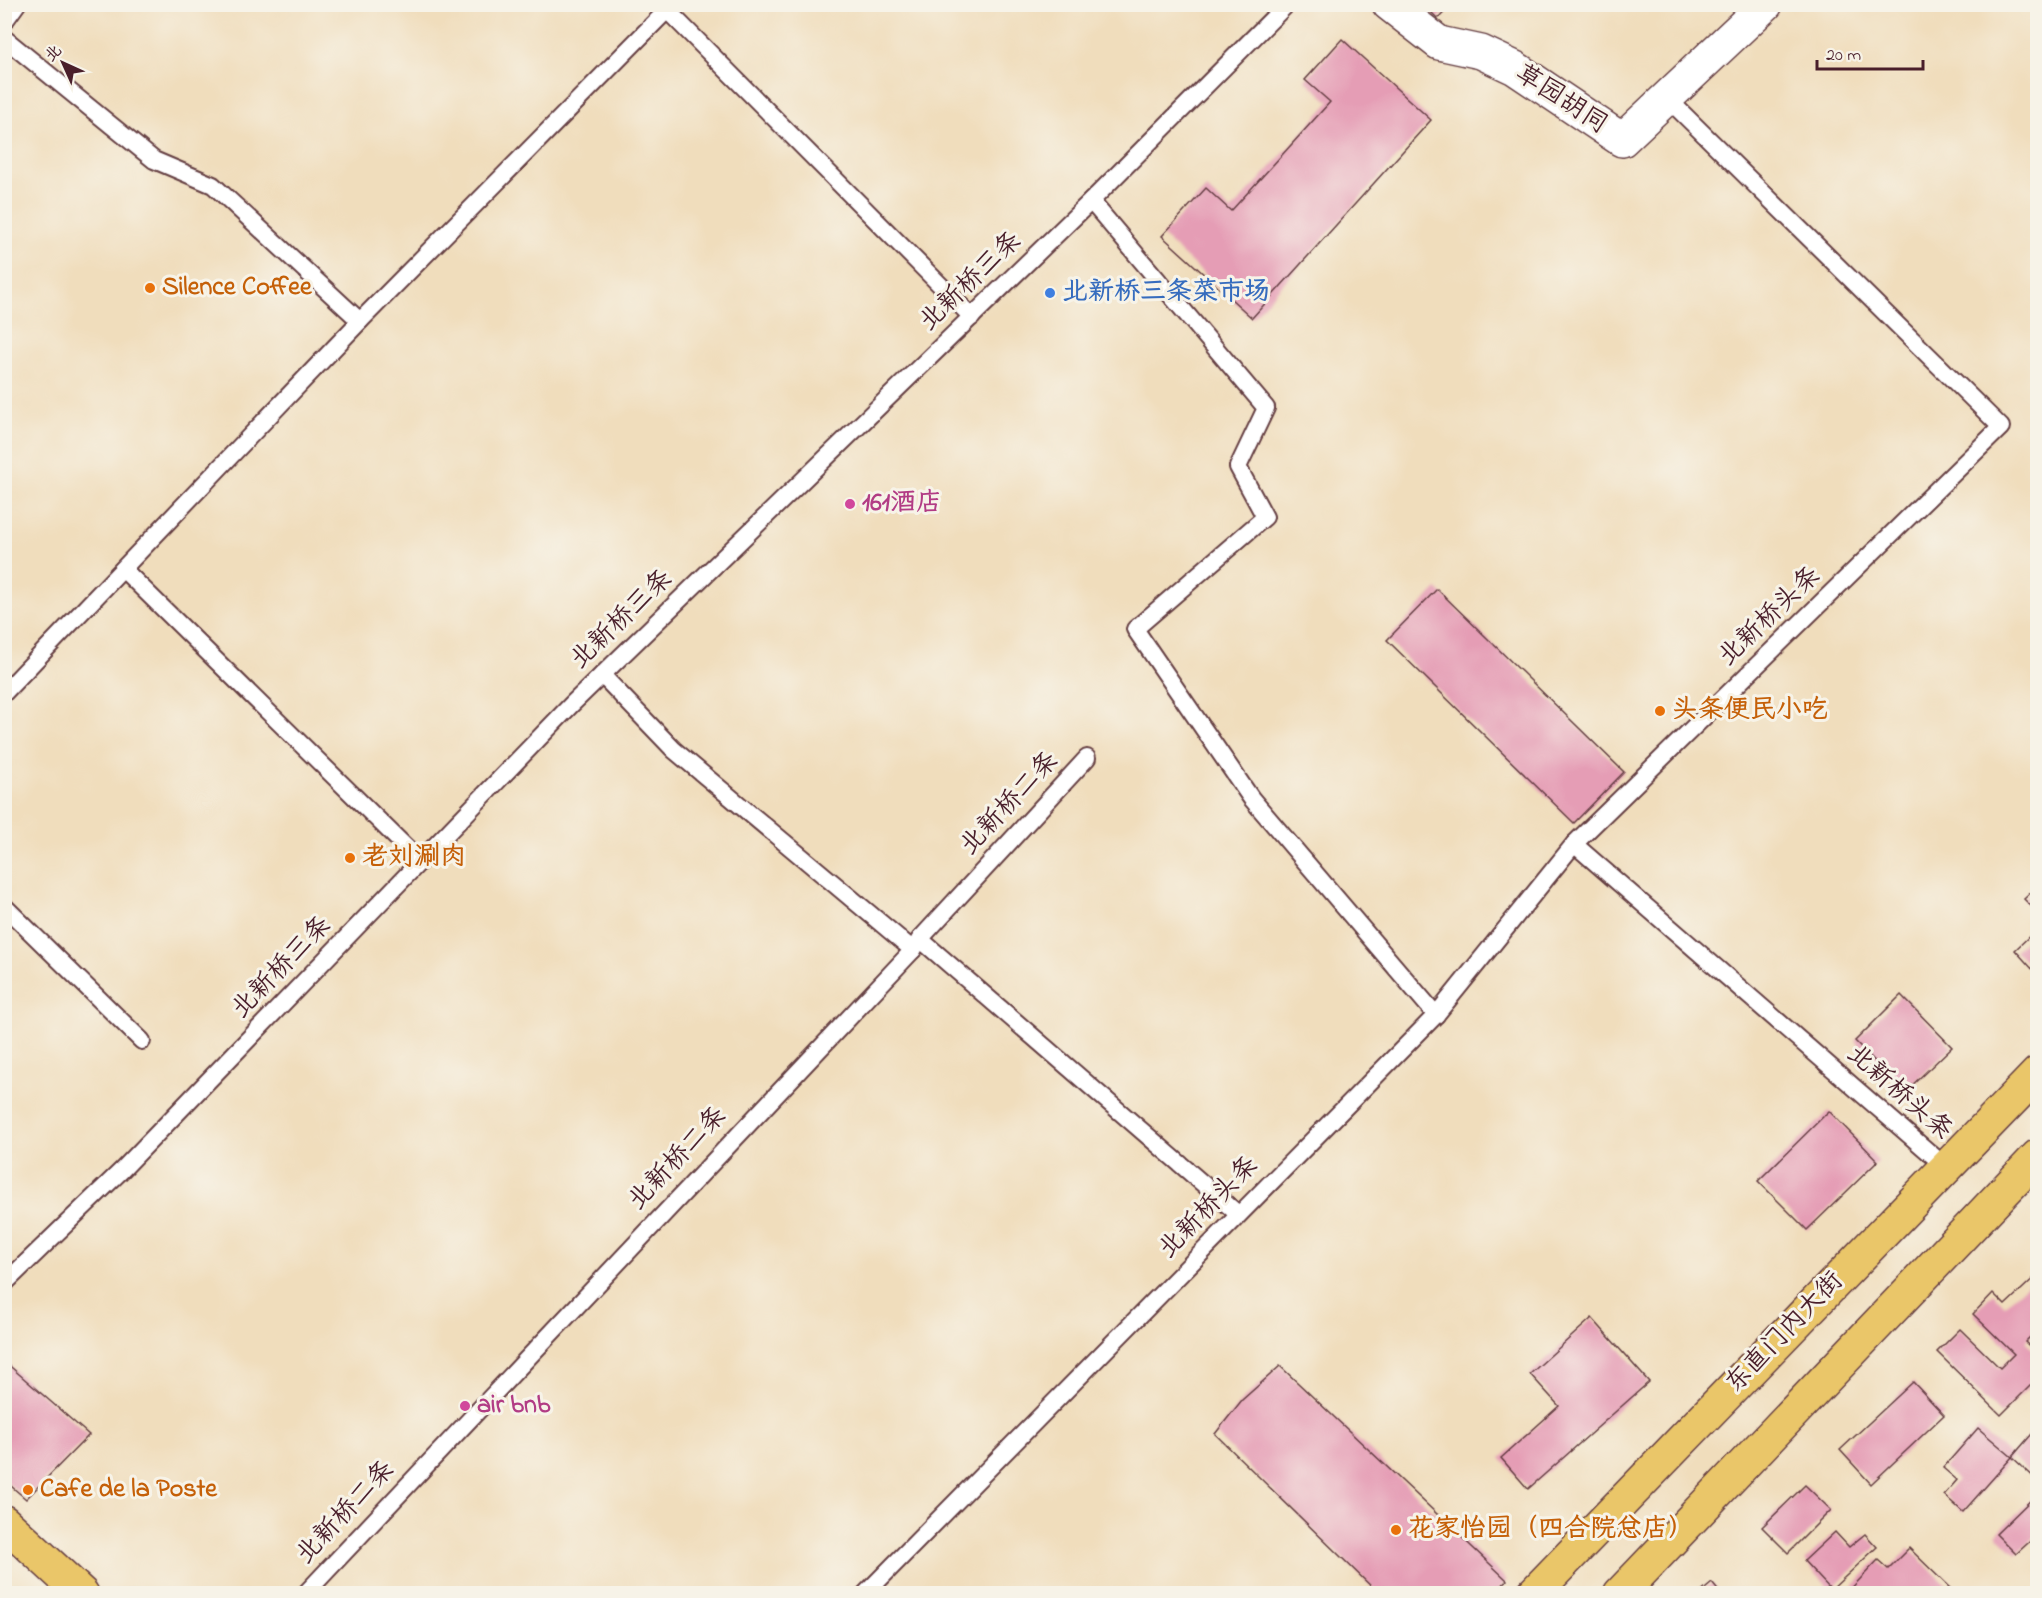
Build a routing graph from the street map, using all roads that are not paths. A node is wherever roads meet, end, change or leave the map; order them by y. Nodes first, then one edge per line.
1 (17, 4) edge
2 (1287, 4) edge
3 (1389, 4) edge
4 (1766, 4) edge
5 (670, 7) edge
6 (4, 22) edge
7 (4, 38) edge
8 (1667, 98) junction
9 (1091, 201) junction
10 (972, 316) junction
11 (360, 321) junction
12 (123, 569) junction
13 (602, 675) junction
14 (4, 693) edge
15 (1087, 758) dead end
16 (1574, 844) junction
17 (420, 861) junction
18 (4, 906) edge
19 (916, 944) junction
20 (1436, 1015) junction
21 (142, 1041) dead end
22 (2037, 1073) edge
23 (2037, 1156) edge
24 (1946, 1167) junction
25 (1238, 1214) junction
26 (4, 1284) edge
27 (4, 1522) edge
28 (82, 1593) edge
29 (305, 1593) edge
30 (865, 1593) edge
31 (1533, 1593) edge
32 (1620, 1593) edge

1 - 6 lane
2 - 9 lane, 北新桥三条
3 - 8 street, 草园胡同
4 - 8 street, 草园胡同
5 - 10 lane
5 - 11 lane
7 - 11 lane
8 - 16 lane, 北新桥头条
9 - 10 lane, 北新桥三条
9 - 20 lane
10 - 13 lane, 北新桥三条
11 - 12 lane
12 - 14 lane
12 - 17 lane
13 - 17 lane, 北新桥三条
13 - 19 lane
15 - 19 lane, 北新桥二条
16 - 20 lane, 北新桥头条
16 - 24 lane, 北新桥头条
17 - 26 lane, 北新桥三条
18 - 21 lane
19 - 25 lane
19 - 29 lane, 北新桥二条
20 - 25 lane, 北新桥头条
22 - 24 main road, 东直门内大街
23 - 32 main road
24 - 31 main road, 东直门内大街
25 - 30 lane, 北新桥头条
27 - 28 main road

